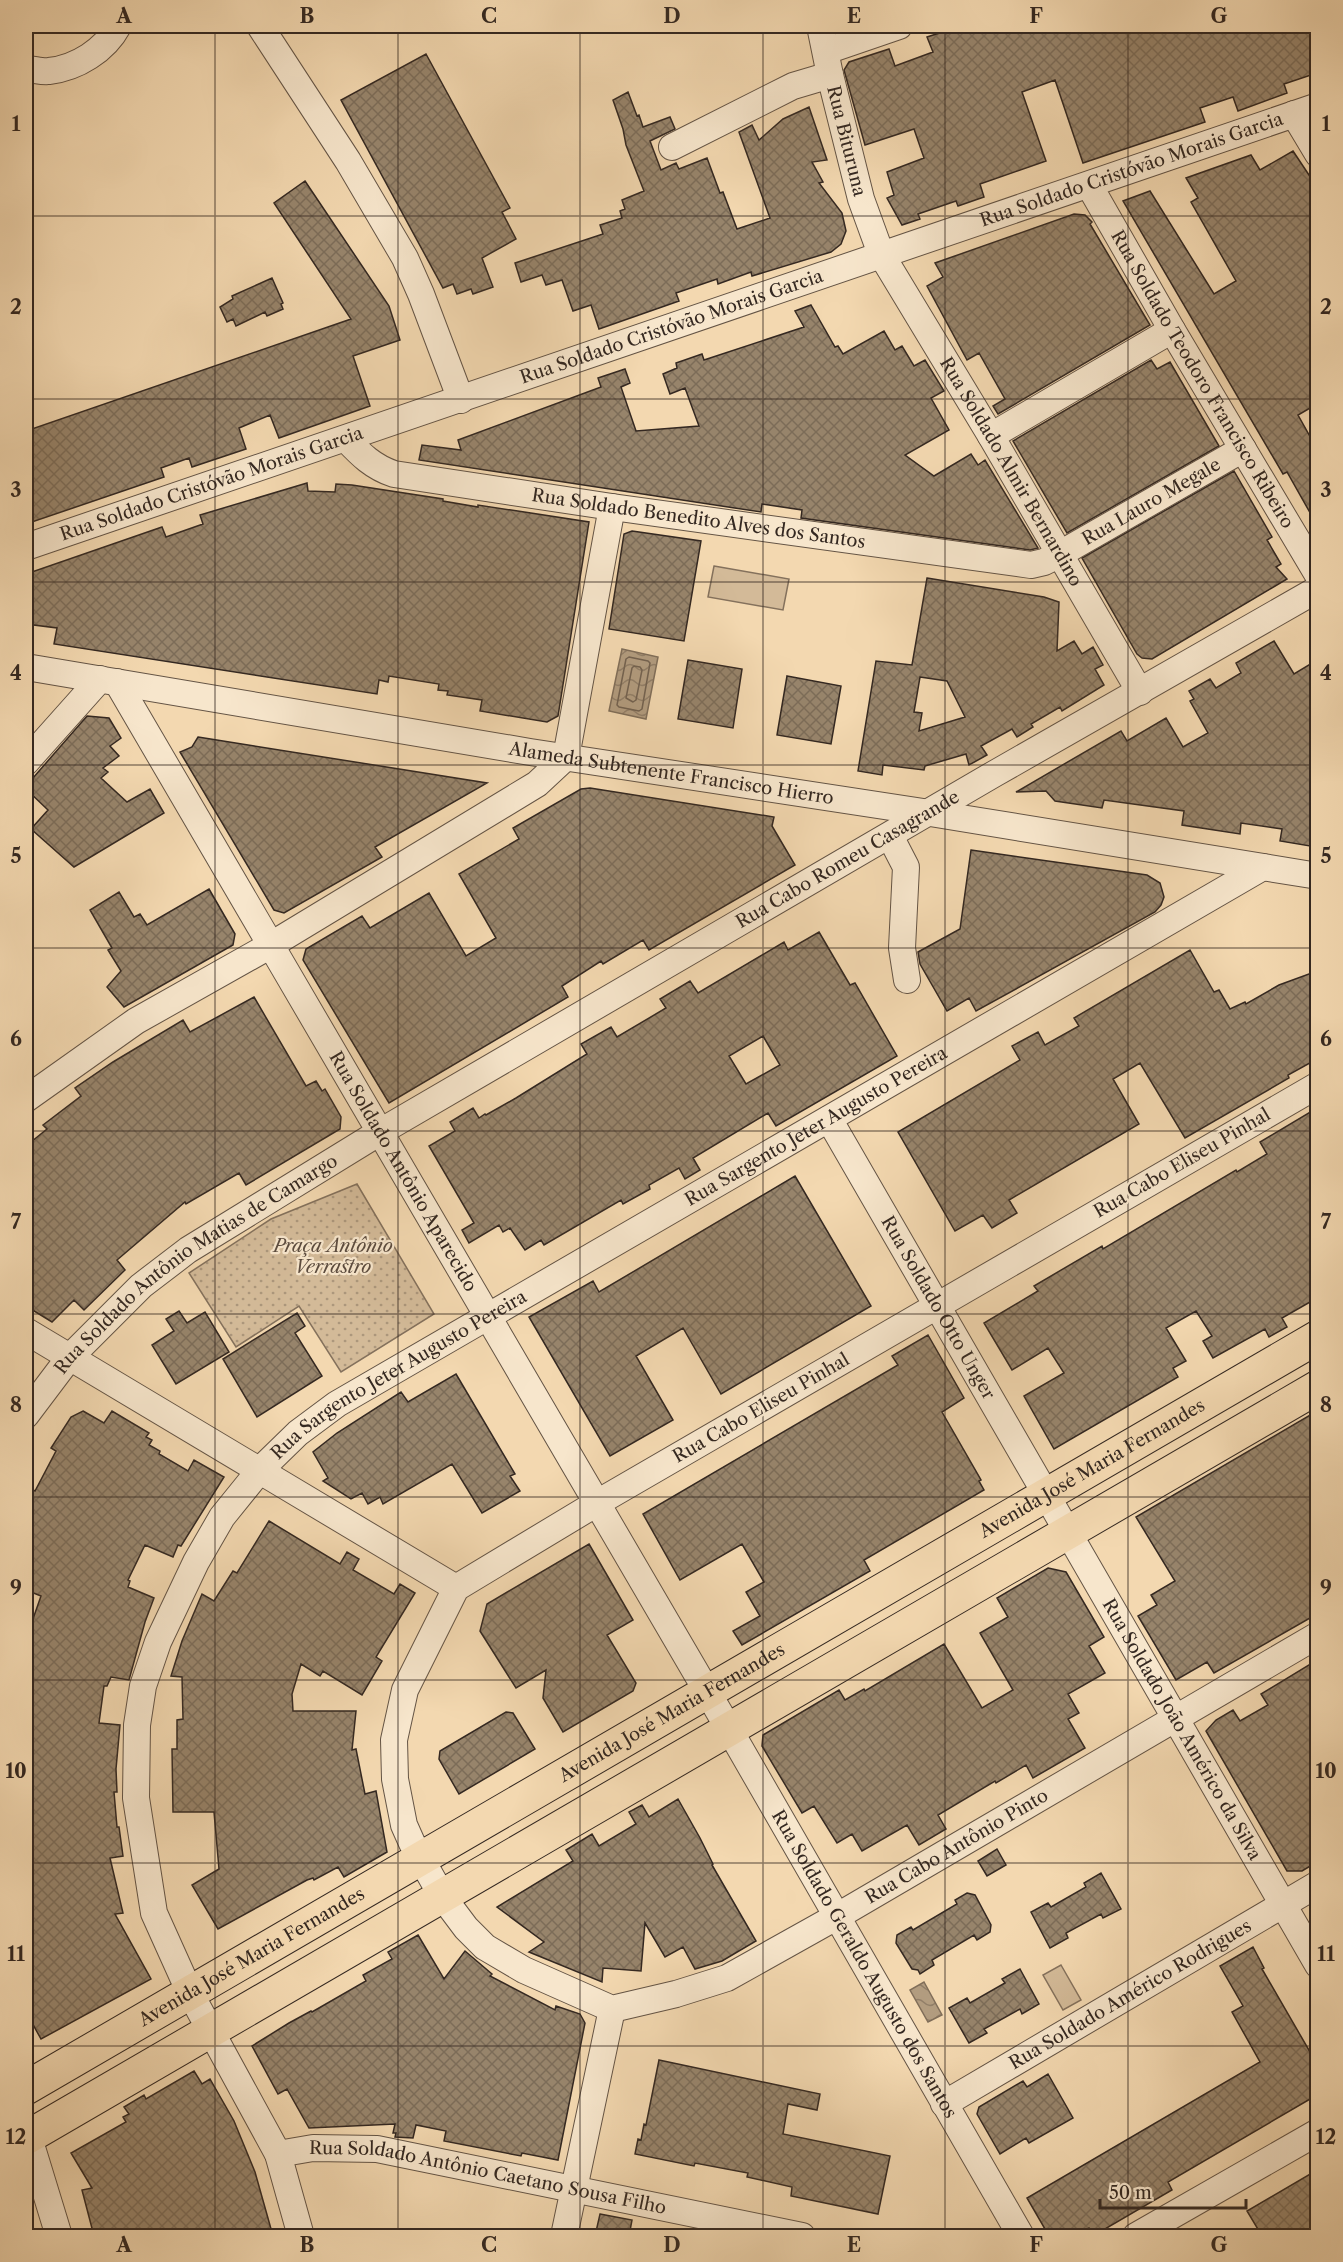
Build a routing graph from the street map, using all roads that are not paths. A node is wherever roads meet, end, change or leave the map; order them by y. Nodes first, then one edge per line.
1 (118, 26) edge
2 (260, 26) edge
3 (820, 26) edge
4 (898, 26) edge
5 (828, 63) junction
6 (26, 69) edge
7 (1306, 110) edge
8 (672, 147) dead end
9 (1317, 154) edge
10 (1089, 184) junction
11 (881, 255) junction
12 (1172, 330) junction
13 (461, 400) junction
14 (991, 436) junction
15 (346, 439) junction
16 (1243, 449) junction
17 (612, 507) junction
18 (26, 547) edge
19 (1060, 554) junction
20 (1317, 575) edge
21 (1317, 589) edge
22 (26, 667) edge
23 (109, 681) junction
24 (1140, 692) junction
25 (566, 757) junction
26 (26, 762) edge
27 (930, 813) junction
28 (890, 836) junction
29 (1263, 867) junction
30 (1317, 876) edge
31 (271, 945) junction
32 (907, 980) dead end
33 (1317, 1084) edge
34 (26, 1099) edge
35 (829, 1119) junction
36 (380, 1132) junction
37 (936, 1306) junction
38 (488, 1317) junction
39 (26, 1332) edge
40 (1317, 1337) edge
41 (69, 1358) junction
42 (1317, 1387) edge
43 (26, 1414) edge
44 (260, 1470) junction
45 (1046, 1495) junction
46 (597, 1503) junction
47 (1067, 1532) junction
48 (456, 1588) junction
49 (1317, 1635) edge
50 (707, 1692) junction
51 (1174, 1717) junction
52 (729, 1729) junction
53 (420, 1859) junction
54 (1317, 1884) edge
55 (442, 1896) junction
56 (1283, 1905) junction
57 (836, 1917) junction
58 (1317, 1965) edge
59 (190, 1993) junction
60 (612, 2009) junction
61 (210, 2031) junction
62 (26, 2088) edge
63 (944, 2104) junction
64 (1317, 2132) edge
65 (27, 2134) edge
66 (278, 2154) junction
67 (573, 2190) junction
68 (59, 2236) edge
69 (301, 2236) edge
70 (564, 2236) edge
71 (802, 2236) edge
72 (1021, 2236) edge
73 (1136, 2236) edge

1 - 6 street
2 - 13 street
3 - 5 street, Rua Bituruna
4 - 5 street
5 - 8 street
5 - 11 street, Rua Bituruna
7 - 9 street
7 - 10 street, Rua Soldado Cristóvão Morais Garcia
10 - 11 street, Rua Soldado Cristóvão Morais Garcia
10 - 12 street, Rua Soldado Teodoro Francisco Ribeiro
11 - 13 street, Rua Soldado Cristóvão Morais Garcia
11 - 14 street, Rua Soldado Almir Bernardino
12 - 14 street
12 - 16 street, Rua Soldado Teodoro Francisco Ribeiro
13 - 15 street, Rua Soldado Cristóvão Morais Garcia
14 - 19 street, Rua Soldado Almir Bernardino
15 - 17 street, Rua Soldado Benedito Alves dos Santos
15 - 18 street, Rua Soldado Cristóvão Morais Garcia
16 - 19 street, Rua Lauro Megale
16 - 20 street, Rua Soldado Teodoro Francisco Ribeiro
17 - 19 street, Rua Soldado Benedito Alves dos Santos
17 - 25 street
19 - 24 street, Rua Soldado Almir Bernardino
21 - 24 street, Rua Cabo Romeu Casagrande
22 - 23 street, Alameda Subtenente Francisco Hierro
23 - 25 street, Alameda Subtenente Francisco Hierro
23 - 26 street
23 - 31 street, Rua Soldado Antônio Aparecido
24 - 27 street, Rua Cabo Romeu Casagrande
25 - 27 street, Alameda Subtenente Francisco Hierro
25 - 31 street
27 - 28 street, Rua Cabo Romeu Casagrande
27 - 29 street, Alameda Subtenente Francisco Hierro
28 - 32 street
28 - 36 street, Rua Cabo Romeu Casagrande
29 - 30 street, Alameda Subtenente Francisco Hierro
29 - 35 street, Rua Sargento Jeter Augusto Pereira
31 - 34 street
31 - 36 street, Rua Soldado Antônio Aparecido
33 - 37 street, Rua Cabo Eliseu Pinhal
35 - 37 street, Rua Soldado Otto Unger
35 - 38 street, Rua Sargento Jeter Augusto Pereira
36 - 38 street, Rua Soldado Antônio Aparecido
36 - 41 street, Rua Soldado Antônio Matias de Camargo
37 - 45 street, Rua Soldado Otto Unger
37 - 46 street, Rua Cabo Eliseu Pinhal
38 - 44 street, Rua Sargento Jeter Augusto Pereira
38 - 46 street, Rua Soldado Antônio Aparecido
39 - 41 street
40 - 45 main road, Avenida José Maria Fernandes
41 - 43 street, Rua Soldado Antônio Matias de Camargo
41 - 44 street
42 - 47 main road
44 - 48 street
44 - 59 street, Rua Sargento Jeter Augusto Pereira
45 - 47 street, Rua Soldado João Américo da Silva
45 - 50 main road, Avenida José Maria Fernandes
46 - 48 street, Rua Cabo Eliseu Pinhal
46 - 50 street, Rua Soldado Antônio Aparecido
47 - 51 street, Rua Soldado João Américo da Silva
47 - 52 main road
48 - 53 street
49 - 51 street, Rua Cabo Antônio Pinto
50 - 52 street, Rua Soldado Geraldo Augusto dos Santos
50 - 53 main road, Avenida José Maria Fernandes
51 - 56 street, Rua Soldado João Américo da Silva
51 - 57 street, Rua Cabo Antônio Pinto
52 - 55 main road
52 - 57 street, Rua Soldado Geraldo Augusto dos Santos
53 - 55 street
53 - 59 main road, Avenida José Maria Fernandes
54 - 56 street, Rua Soldado Américo Rodrigues
55 - 60 street
55 - 61 main road
56 - 58 street, Rua Soldado João Américo da Silva
56 - 63 street, Rua Soldado Américo Rodrigues
57 - 60 street, Rua Cabo Antônio Pinto
57 - 63 street, Rua Soldado Geraldo Augusto dos Santos
59 - 61 street, Rua Sargento Jeter Augusto Pereira
59 - 62 main road, Avenida José Maria Fernandes
60 - 67 street
61 - 65 main road
61 - 66 street, Rua Sargento Jeter Augusto Pereira
63 - 72 street, Rua Soldado Geraldo Augusto dos Santos
64 - 73 street
65 - 68 street
66 - 67 street, Rua Soldado Antônio Caetano Sousa Filho
66 - 69 street, Rua Sargento Jeter Augusto Pereira
67 - 70 street
67 - 71 street, Rua Soldado Antônio Caetano Sousa Filho

